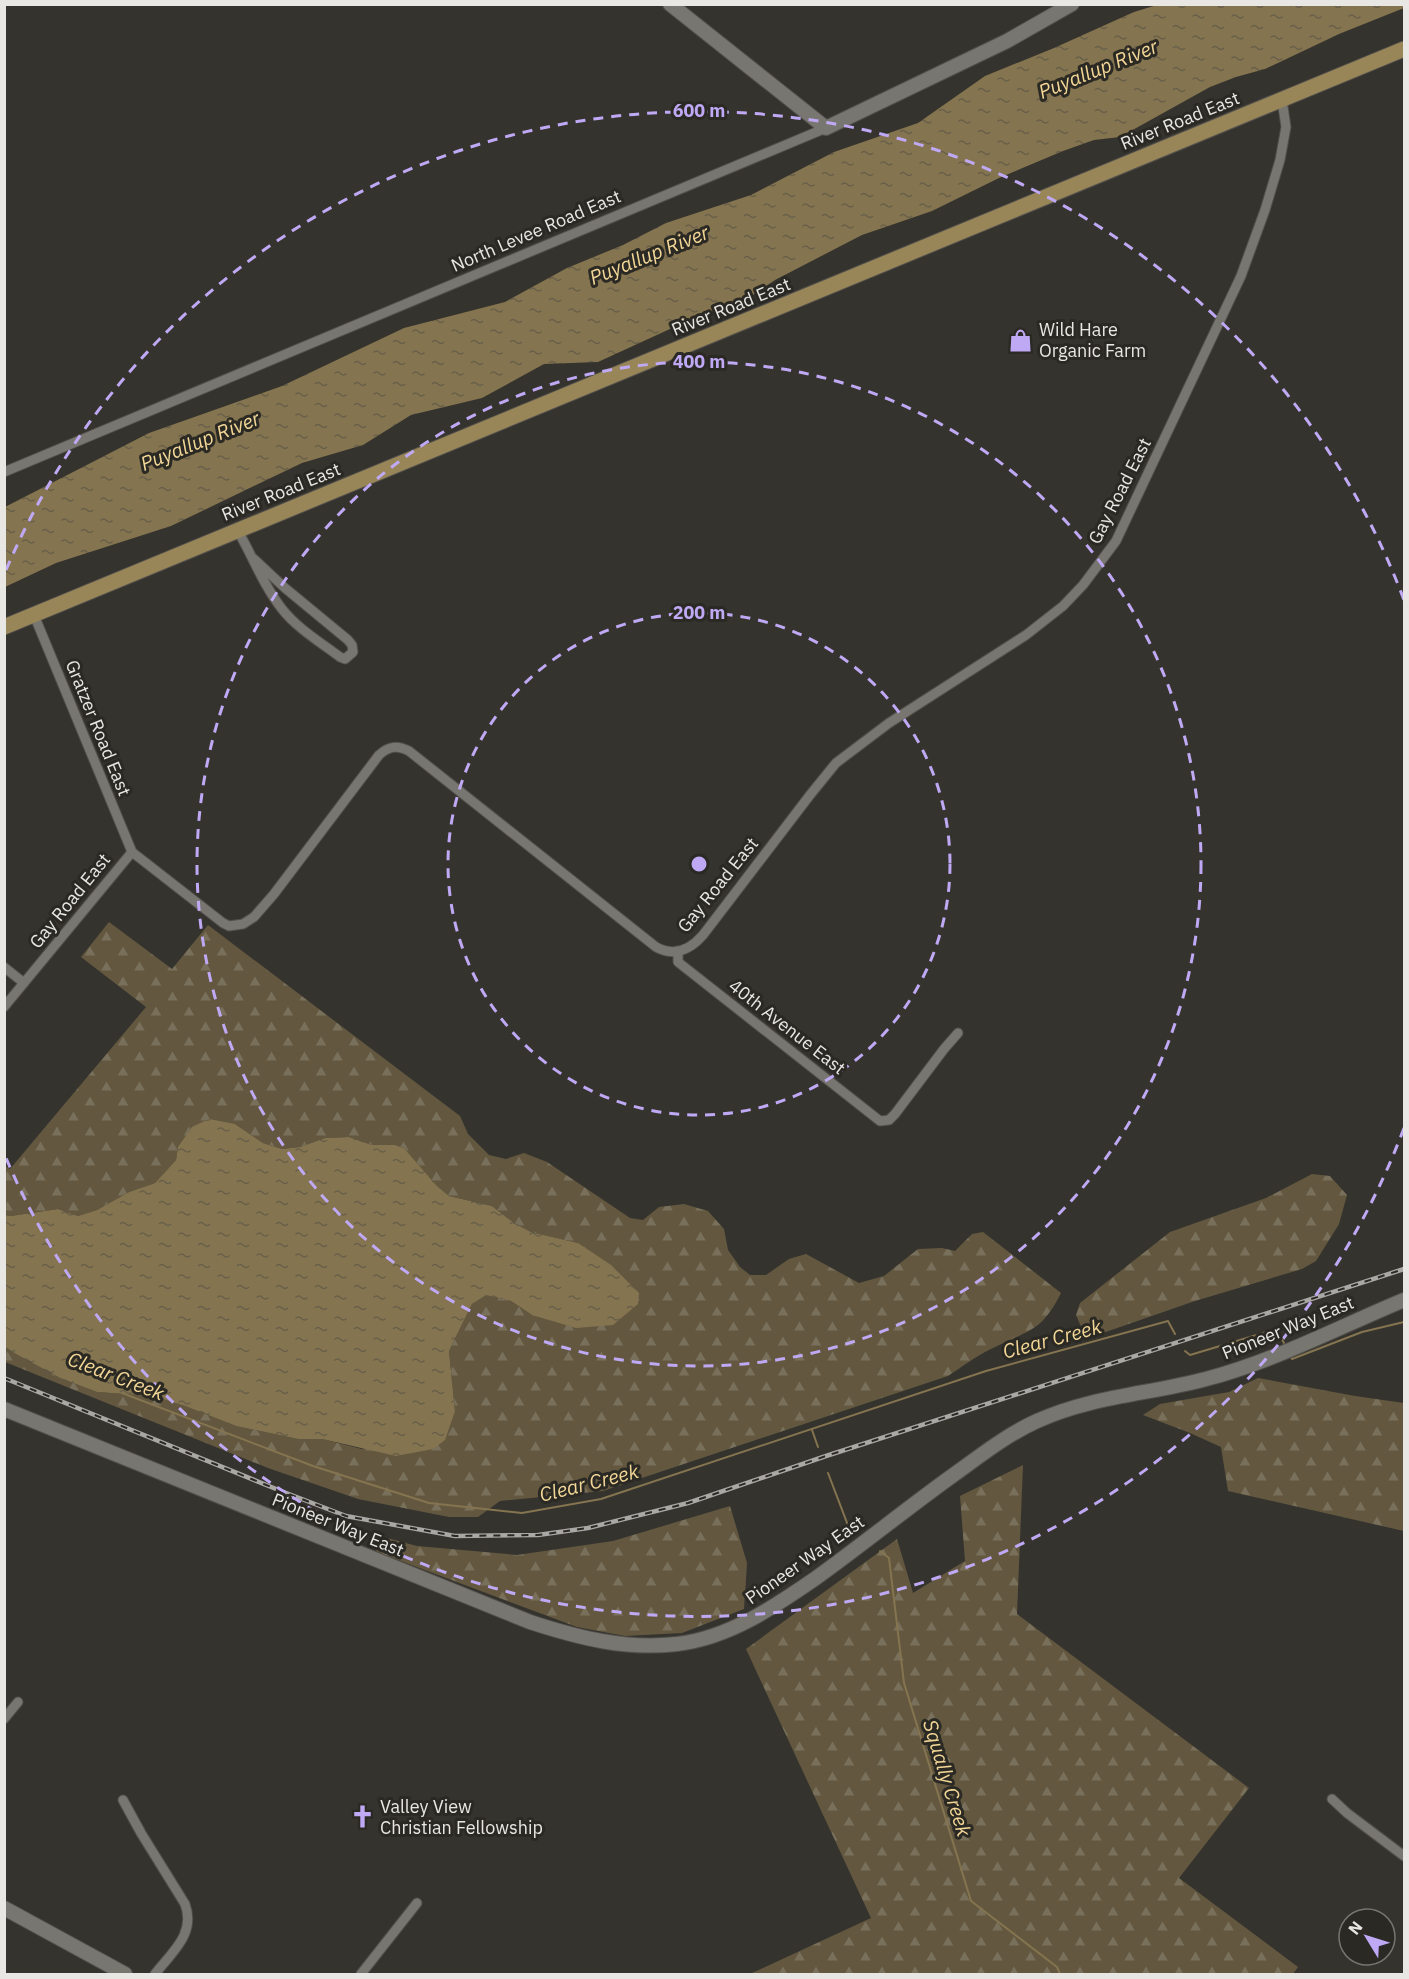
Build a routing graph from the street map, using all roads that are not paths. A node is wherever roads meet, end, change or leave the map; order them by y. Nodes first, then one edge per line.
1 (670, 4) edge
2 (1072, 4) edge
3 (1404, 49) edge
4 (1282, 100) junction
5 (826, 128) junction
6 (4, 471) edge
7 (238, 531) junction
8 (254, 559) junction
9 (34, 615) junction
10 (4, 627) edge
11 (132, 852) junction
12 (678, 951) junction
13 (4, 967) edge
14 (24, 984) junction
15 (4, 1007) edge
16 (958, 1033) dead end
17 (1404, 1300) edge
18 (4, 1409) edge
19 (18, 1702) dead end
20 (4, 1719) edge
21 (1332, 1799) dead end
22 (123, 1800) dead end
23 (1404, 1856) edge
24 (417, 1903) dead end
25 (4, 1908) edge
26 (125, 1974) edge
27 (155, 1974) edge
28 (361, 1974) edge

1 - 5 main road
2 - 5 main road, North Levee Road East
3 - 4 main road, River Road East
4 - 7 main road, River Road East
4 - 12 street, Gay Road East
5 - 6 street, North Levee Road East
7 - 8 street
7 - 9 main road, River Road East
8 - 8 street
9 - 10 main road, River Road East
9 - 11 street, Gratzer Road East
11 - 12 street, Gay Road East
11 - 14 street, Gay Road East
12 - 16 street, 40th Avenue East
13 - 14 street
14 - 15 street, Gay Road East
17 - 18 main road, Pioneer Way East
19 - 20 street
21 - 23 street
22 - 27 street
24 - 28 street
25 - 26 main road

